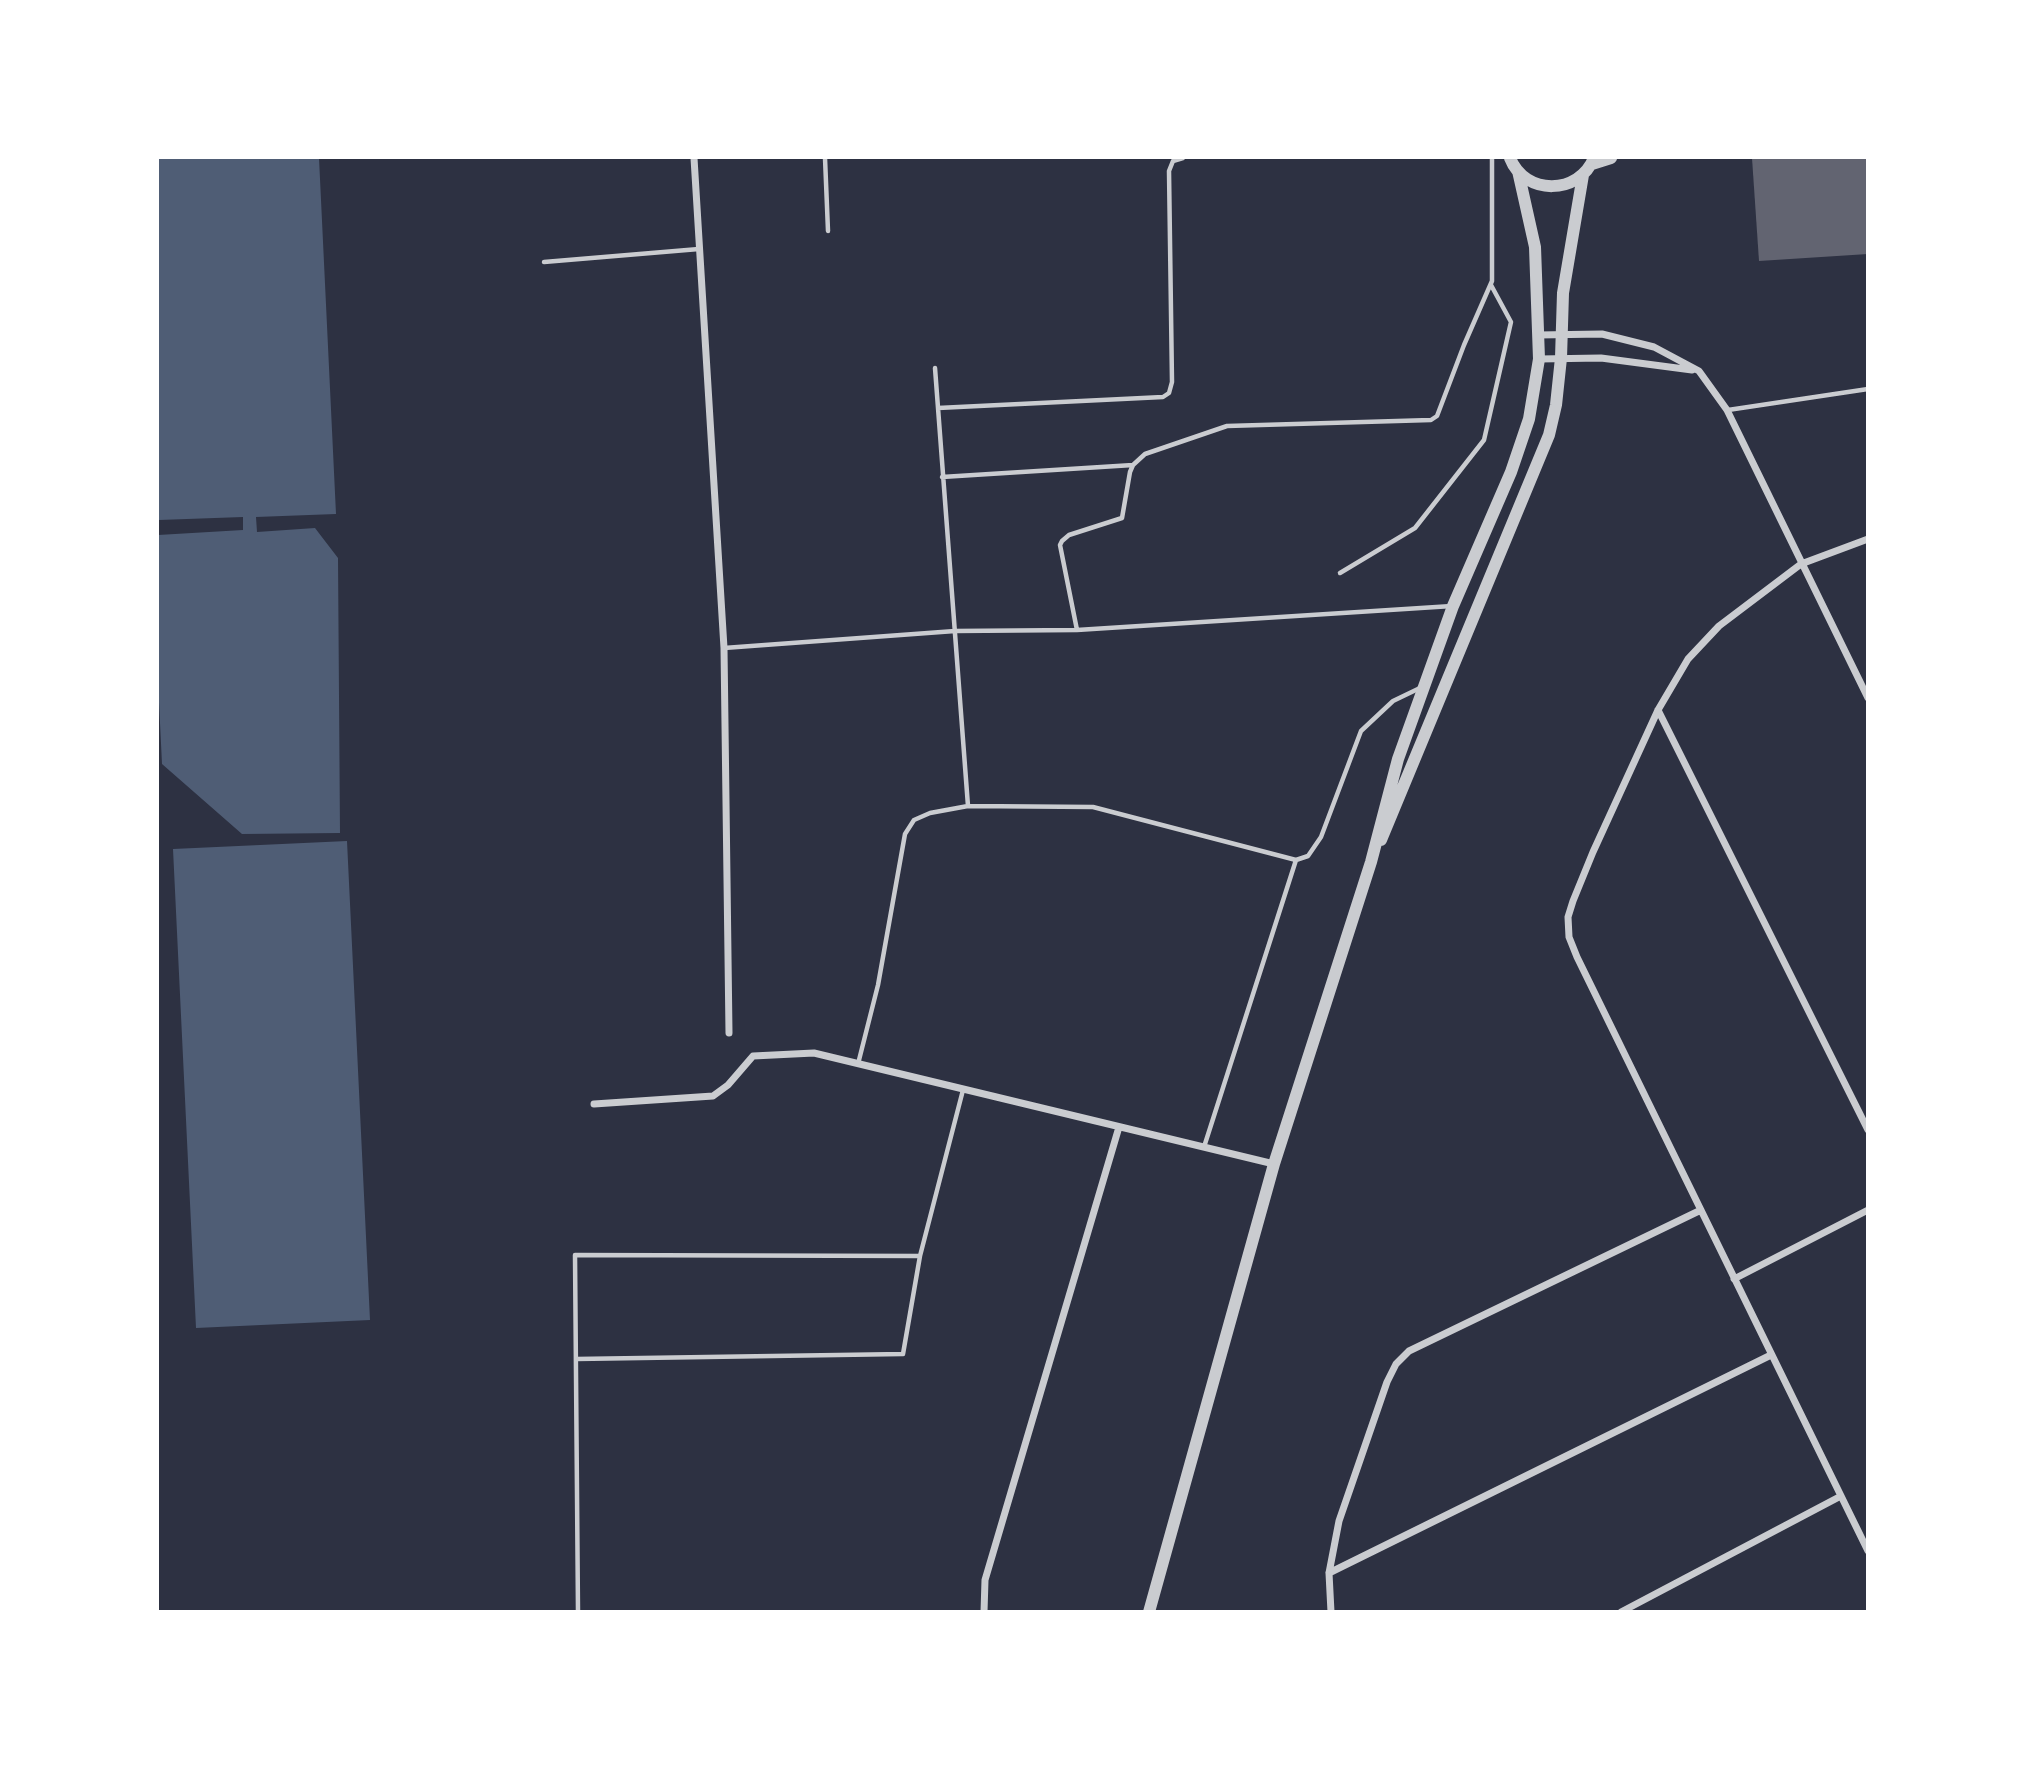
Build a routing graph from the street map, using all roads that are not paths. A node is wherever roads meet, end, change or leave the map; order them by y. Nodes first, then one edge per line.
1 (694, 158) edge
2 (825, 158) edge
3 (1183, 158) edge
4 (1492, 158) edge
5 (1510, 158) edge
6 (1611, 158) edge
7 (1593, 161) edge
8 (1518, 172) junction
9 (1583, 175) junction
10 (828, 231) dead end
11 (700, 249) junction
12 (544, 262) dead end
13 (1491, 285) junction
14 (1538, 334) junction
15 (1562, 334) junction
16 (1562, 358) junction
17 (1539, 359) junction
18 (935, 368) dead end
19 (1699, 371) junction
20 (1867, 389) edge
21 (938, 408) junction
22 (1727, 410) junction
23 (1133, 465) junction
24 (942, 477) junction
25 (1867, 539) edge
26 (1801, 564) junction
27 (1340, 573) dead end
28 (1453, 606) junction
29 (1077, 630) junction
30 (955, 631) junction
31 (724, 648) junction
32 (1424, 686) junction
33 (1867, 698) edge
34 (1658, 710) junction
35 (968, 807) junction
36 (1296, 860) junction
37 (1371, 862) junction
38 (729, 1033) dead end
39 (858, 1064) junction
40 (963, 1090) junction
41 (594, 1104) dead end
42 (1119, 1127) junction
43 (1867, 1130) edge
44 (1204, 1147) junction
45 (1274, 1164) junction
46 (1701, 1210) junction
47 (1867, 1210) edge
48 (920, 1256) junction
49 (1734, 1279) junction
50 (1771, 1355) junction
51 (576, 1359) junction
52 (1841, 1496) junction
53 (1867, 1551) edge
54 (1329, 1573) junction
55 (579, 1612) edge
56 (984, 1612) edge
57 (1149, 1612) edge
58 (1331, 1612) edge
59 (1620, 1612) edge

1 - 11 street
2 - 10 lane
3 - 21 lane
4 - 13 lane
5 - 8 street
6 - 7 street
7 - 9 street
8 - 9 street
8 - 14 street
9 - 15 street
11 - 12 lane
11 - 31 street
13 - 23 lane
13 - 27 lane
14 - 15 street
14 - 17 street
15 - 16 street
15 - 19 street
16 - 17 street
16 - 19 street
16 - 37 street
17 - 28 street
18 - 21 lane
19 - 22 street
20 - 22 lane
21 - 24 lane
22 - 26 street
23 - 24 lane
23 - 29 lane
24 - 30 lane
25 - 26 street
26 - 33 street
26 - 34 street
28 - 29 lane
28 - 32 street
29 - 30 lane
30 - 31 lane
30 - 35 lane
31 - 38 street
32 - 36 lane
32 - 37 street
34 - 43 street
34 - 46 street
35 - 36 lane
35 - 39 lane
36 - 44 lane
37 - 45 street
39 - 40 street
39 - 41 street
40 - 42 street
40 - 48 lane
42 - 44 street
42 - 56 street
44 - 45 street
45 - 57 street
46 - 49 street
46 - 54 street
47 - 49 street
48 - 51 lane
48 - 51 lane
49 - 50 street
50 - 52 street
50 - 54 street
51 - 55 lane
52 - 53 street
52 - 59 street
54 - 58 street

